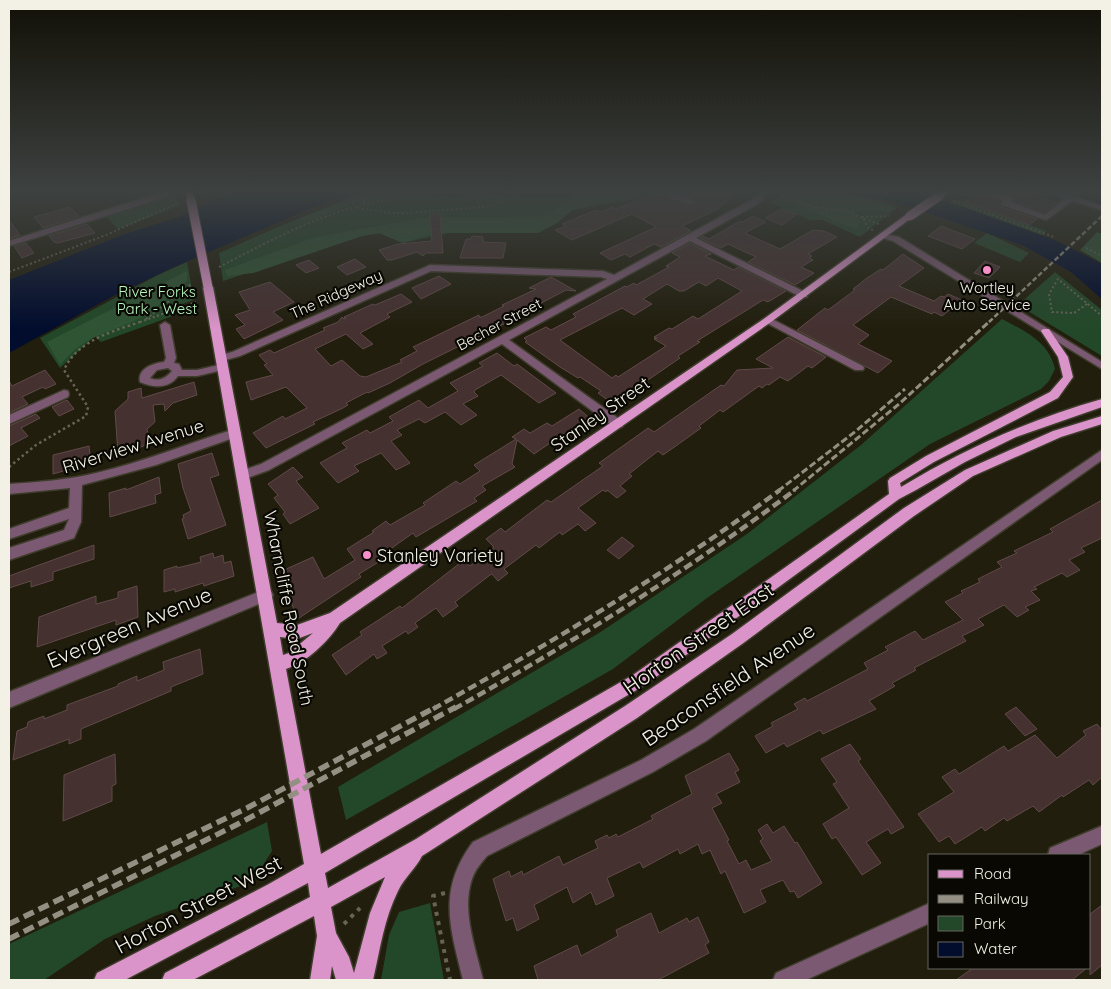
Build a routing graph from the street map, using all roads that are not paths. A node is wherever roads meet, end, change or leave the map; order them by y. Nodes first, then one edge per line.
1 (30, 237) edge
2 (198, 237) edge
3 (871, 237) edge
4 (893, 237) edge
5 (690, 238) joint
6 (9, 244) edge
7 (614, 279) junction
8 (804, 295) junction
9 (768, 320) junction
10 (165, 325) dead end
11 (1046, 332) junction
12 (502, 339) junction
13 (222, 363) junction
14 (168, 365) junction
15 (1101, 365) edge
16 (859, 368) dead end
17 (176, 374) junction
18 (64, 394) dead end
19 (1102, 403) edge
20 (9, 420) edge
21 (1102, 420) edge
22 (618, 424) junction
23 (236, 433) junction
24 (1102, 454) edge
25 (242, 475) junction
26 (76, 484) junction
27 (9, 489) edge
28 (895, 496) junction
29 (76, 511) junction
30 (9, 534) edge
31 (9, 554) edge
32 (266, 595) junction
33 (335, 618) junction
34 (271, 629) junction
35 (278, 664) junction
36 (9, 700) edge
37 (1102, 835) edge
38 (422, 845) junction
39 (1059, 854) edge
40 (314, 868) junction
41 (322, 903) junction
42 (928, 915) edge
43 (327, 936) junction
44 (104, 980) edge
45 (172, 980) edge
46 (320, 980) edge
47 (346, 980) edge
48 (363, 980) edge
49 (473, 980) edge
50 (784, 980) edge

1 - 6 street
2 - 13 main road, Wharncliffe Road South, bridge
3 - 8 main road, Stanley Street
4 - 11 street
5 - 7 street, Becher Street
5 - 8 street
7 - 12 street, Becher Street
7 - 13 street, The Ridgeway
8 - 9 main road, Stanley Street
9 - 16 street
9 - 22 main road, Stanley Street
10 - 14 street
11 - 15 street
11 - 28 main road
12 - 22 street
12 - 25 street, Becher Street
13 - 17 street, The Ridgeway
13 - 23 main road, Wharncliffe Road South
14 - 17 street
14 - 17 street, The Ridgeway
18 - 20 street
19 - 28 main road, Horton Street East
21 - 38 main road, Horton Street East
22 - 33 main road, Stanley Street
23 - 25 main road, Wharncliffe Road South
23 - 26 street, Riverview Avenue
24 - 49 street, Beaconsfield Avenue
25 - 32 main road, Wharncliffe Road South
26 - 27 street, Riverview Avenue
26 - 29 street
28 - 40 main road, Horton Street East
29 - 30 street
29 - 31 street
32 - 34 main road, Wharncliffe Road South
32 - 36 street, Evergreen Avenue
33 - 34 main road, Stanley Street
33 - 35 main road, Stanley Street
34 - 35 main road, Wharncliffe Road South
35 - 40 main road, Wharncliffe Road South
37 - 39 street
38 - 41 main road, Horton Street East
38 - 48 main road
40 - 41 main road, Wharncliffe Road South
40 - 44 main road, Horton Street West
41 - 43 main road, Wharncliffe Road South
41 - 45 main road
42 - 50 street
43 - 46 main road, Wharncliffe Road South
43 - 47 main road, Wharncliffe Road South

